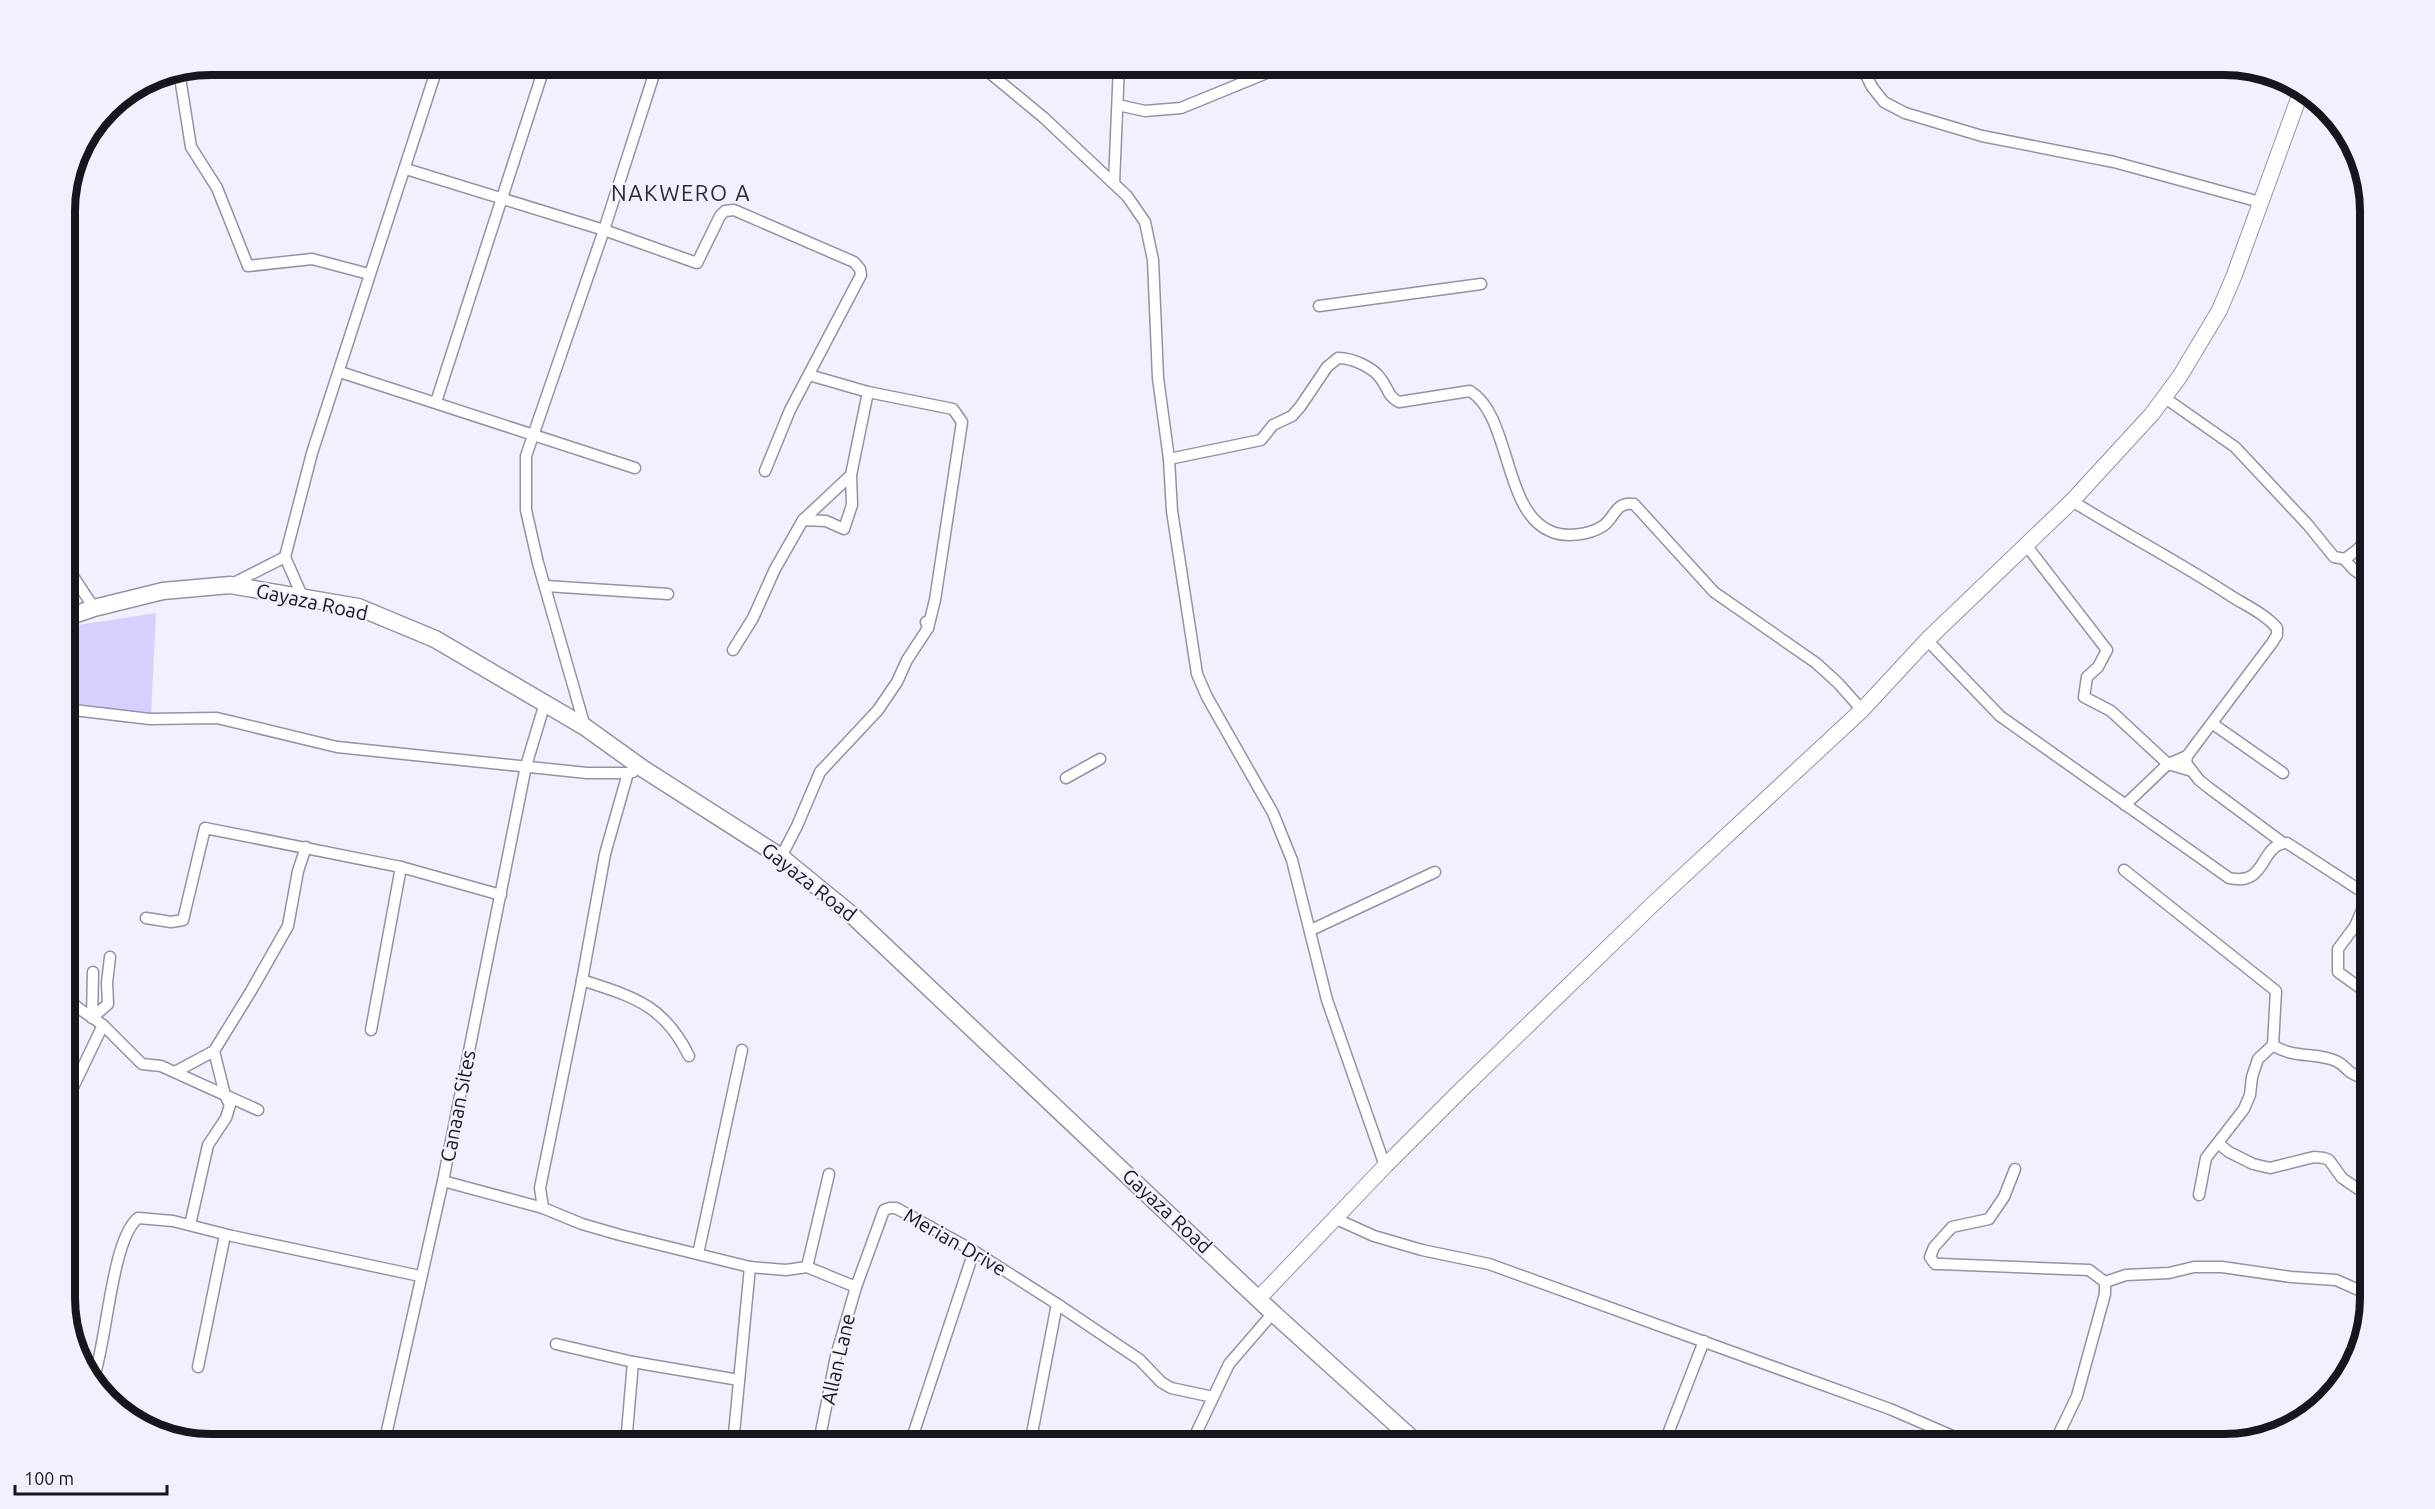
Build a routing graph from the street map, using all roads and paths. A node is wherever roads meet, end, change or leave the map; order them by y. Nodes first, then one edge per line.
1 (435, 75) edge
2 (541, 75) edge
3 (653, 75) edge
4 (993, 75) edge
5 (1119, 75) edge
6 (1260, 75) edge
7 (1866, 75) edge
8 (180, 79) edge
9 (2299, 98) edge
10 (1118, 105) junction
11 (406, 169) junction
12 (1114, 183) junction
13 (501, 199) junction
14 (2260, 202) junction
15 (604, 230) junction
16 (369, 274) junction
17 (1481, 284) dead end
18 (1319, 306) dead end
19 (339, 372) junction
20 (809, 375) junction
21 (868, 392) junction
22 (2165, 398) junction
23 (436, 402) junction
24 (534, 434) junction
25 (1168, 459) junction
26 (635, 468) dead end
27 (765, 471) dead end
28 (851, 475) junction
29 (2072, 501) junction
30 (803, 520) junction
31 (2026, 545) junction
32 (2360, 546) edge
33 (285, 557) junction
34 (2344, 559) junction
35 (2360, 574) edge
36 (75, 579) edge
37 (230, 585) junction
38 (546, 585) junction
39 (668, 594) dead end
40 (303, 598) junction
41 (94, 608) junction
42 (75, 615) edge
43 (1927, 640) junction
44 (733, 650) dead end
45 (545, 703) junction
46 (1862, 710) junction
47 (75, 711) edge
48 (2213, 724) junction
49 (585, 727) junction
50 (2187, 756) junction
51 (1100, 759) dead end
52 (2168, 764) junction
53 (526, 766) junction
54 (635, 771) junction
55 (2192, 771) junction
56 (2283, 773) dead end
57 (1066, 778) dead end
58 (2125, 805) junction
59 (2283, 843) junction
60 (306, 847) junction
61 (780, 857) junction
62 (401, 867) junction
63 (2124, 870) dead end
64 (1435, 872) dead end
65 (2360, 890) edge
66 (501, 895) junction
67 (2360, 915) edge
68 (146, 918) dead end
69 (1311, 930) junction
70 (110, 957) dead end
71 (93, 972) dead end
72 (582, 980) junction
73 (2360, 988) edge
74 (75, 1004) edge
75 (92, 1018) junction
76 (102, 1025) junction
77 (371, 1030) dead end
78 (2273, 1045) junction
79 (742, 1050) dead end
80 (214, 1051) junction
81 (689, 1056) dead end
82 (175, 1072) junction
83 (2360, 1076) edge
84 (75, 1083) edge
85 (225, 1095) junction
86 (258, 1110) dead end
87 (2219, 1144) junction
88 (1385, 1166) junction
89 (2015, 1169) dead end
90 (829, 1174) dead end
91 (443, 1181) junction
92 (2360, 1190) edge
93 (2199, 1195) dead end
94 (543, 1208) junction
95 (1334, 1218) junction
96 (190, 1225) junction
97 (225, 1234) junction
98 (974, 1251) junction
99 (698, 1254) junction
100 (750, 1267) junction
101 (807, 1267) junction
102 (420, 1276) junction
103 (2105, 1282) junction
104 (856, 1287) junction
105 (2360, 1291) edge
106 (1259, 1298) junction
107 (1057, 1304) junction
108 (1274, 1313) junction
109 (1704, 1341) junction
110 (556, 1344) dead end
111 (633, 1362) junction
112 (198, 1367) dead end
113 (95, 1369) edge
114 (739, 1380) junction
115 (1213, 1397) junction
116 (821, 1432) dead end
117 (386, 1434) edge
118 (627, 1434) edge
119 (734, 1434) edge
120 (913, 1434) edge
121 (1032, 1434) edge
122 (1196, 1434) edge
123 (1407, 1434) edge
124 (1668, 1434) edge
125 (1948, 1434) edge
126 (2059, 1434) edge

1 - 11 street
2 - 13 street
3 - 15 street
4 - 12 street
5 - 10 street
6 - 10 street
7 - 14 street
8 - 16 street
9 - 14 street
10 - 12 street
11 - 13 street
11 - 16 street
12 - 25 street
13 - 15 street
13 - 23 street
14 - 22 street
15 - 20 street
15 - 24 street
16 - 19 street
17 - 18 street
19 - 23 street
19 - 33 street
20 - 21 street
20 - 27 street
21 - 28 street
21 - 61 street
22 - 29 street
22 - 34 street
23 - 24 street
24 - 26 street
24 - 38 street
25 - 46 street
25 - 69 street
28 - 30 street
28 - 30 street
29 - 31 street
29 - 48 street
30 - 44 street
31 - 43 street
31 - 52 street
32 - 34 street
33 - 37 street
33 - 40 street
34 - 35 street
36 - 41 street
37 - 40 main road, Gayaza Road
37 - 41 main road, Gayaza Road
38 - 39 street
38 - 49 street
40 - 45 main road, Gayaza Road
41 - 42 main road, Gayaza Road
43 - 46 street
43 - 58 street
45 - 49 main road, Gayaza Road
45 - 53 street, Canaan Sites
46 - 88 street
47 - 53 street
48 - 50 street
48 - 56 street
49 - 54 main road, Gayaza Road
50 - 52 street
50 - 55 street
51 - 57 street
52 - 55 street
52 - 58 street
53 - 54 street
53 - 66 street, Canaan Sites
54 - 61 main road, Gayaza Road
54 - 72 street
55 - 59 street
58 - 59 street
59 - 65 street
60 - 62 street
60 - 68 street
60 - 80 street
61 - 106 main road, Gayaza Road
62 - 66 street
62 - 77 street
63 - 78 street
64 - 69 street
66 - 91 street, Canaan Sites
67 - 73 street
69 - 88 street
70 - 75 street
71 - 75 street
72 - 81 street
72 - 94 street
74 - 75 street
75 - 76 street
76 - 82 street
76 - 84 street
78 - 83 street
78 - 87 street
79 - 99 street
80 - 82 street
80 - 85 street
82 - 85 street
85 - 86 street
85 - 96 street
87 - 92 street
87 - 93 street
88 - 95 street
89 - 103 street
90 - 101 street
91 - 94 street
91 - 102 street, Canaan Sites
94 - 99 street
95 - 106 street
95 - 109 street
96 - 97 street
96 - 113 street
97 - 102 street
97 - 112 street
98 - 104 street, Merian Drive
98 - 107 street, Merian Drive
98 - 120 street
99 - 100 street
100 - 101 street
100 - 114 street
101 - 104 street
102 - 117 street, Canaan Sites
103 - 105 street
103 - 126 street
104 - 116 street, Allan Lane
106 - 108 main road, Gayaza Road
107 - 115 street, Merian Drive
107 - 121 street
108 - 115 street
108 - 123 main road, Gayaza Road
109 - 124 street
109 - 125 street
110 - 111 street
111 - 114 street
111 - 118 street
114 - 119 street
115 - 122 street

